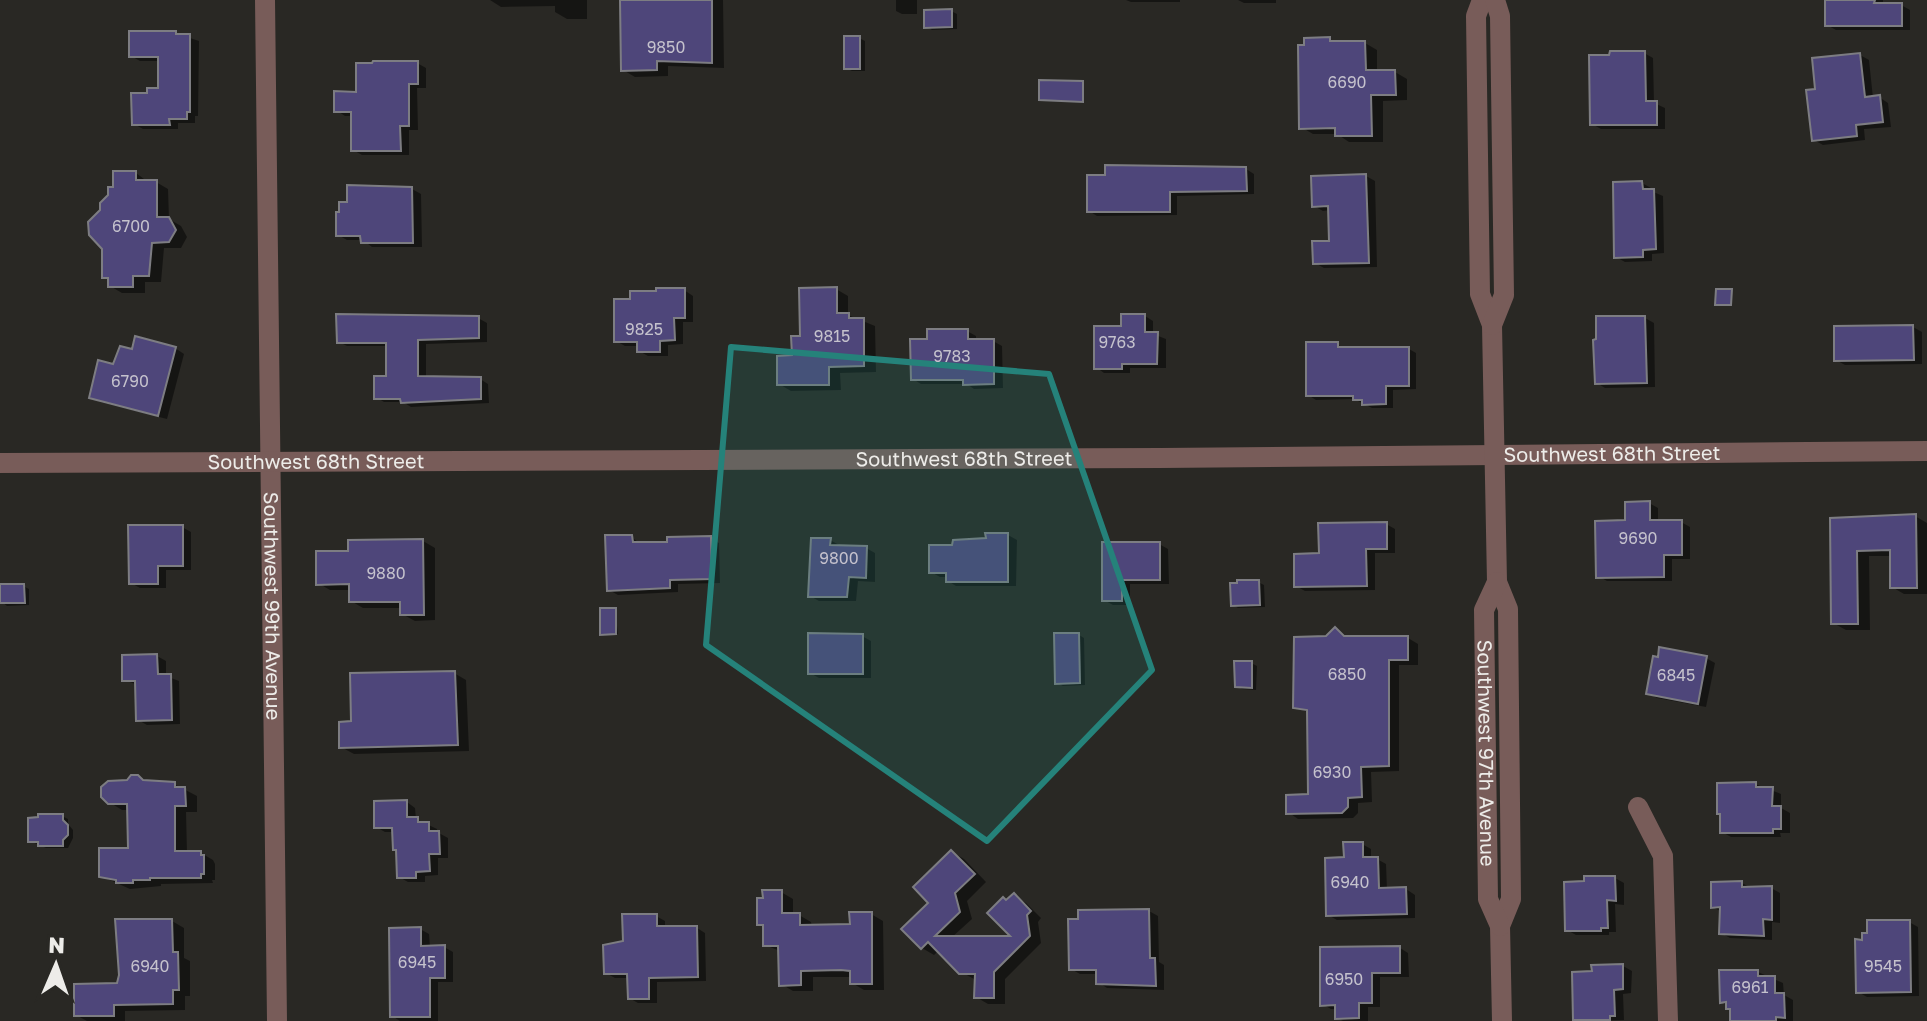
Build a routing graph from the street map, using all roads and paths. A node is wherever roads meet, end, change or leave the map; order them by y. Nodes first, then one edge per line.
1 (265, 0) edge
2 (1482, 0) edge
3 (1495, 0) edge
4 (1492, 325) junction
5 (1927, 451) edge
6 (1494, 455) junction
7 (271, 462) junction
8 (0, 463) edge
9 (1638, 807) dead end
10 (277, 1021) edge
11 (1502, 1021) edge
12 (1668, 1021) edge

1 - 7 street, Southwest 99th Avenue
2 - 4 street, Southwest 97th Avenue
3 - 4 street, Southwest 97th Avenue
4 - 6 street, Southwest 97th Avenue
5 - 6 street, Southwest 68th Street
6 - 7 street, Southwest 68th Street
6 - 11 street, Southwest 97th Avenue
7 - 8 street, Southwest 68th Street
7 - 10 street, Southwest 99th Avenue
9 - 12 street

